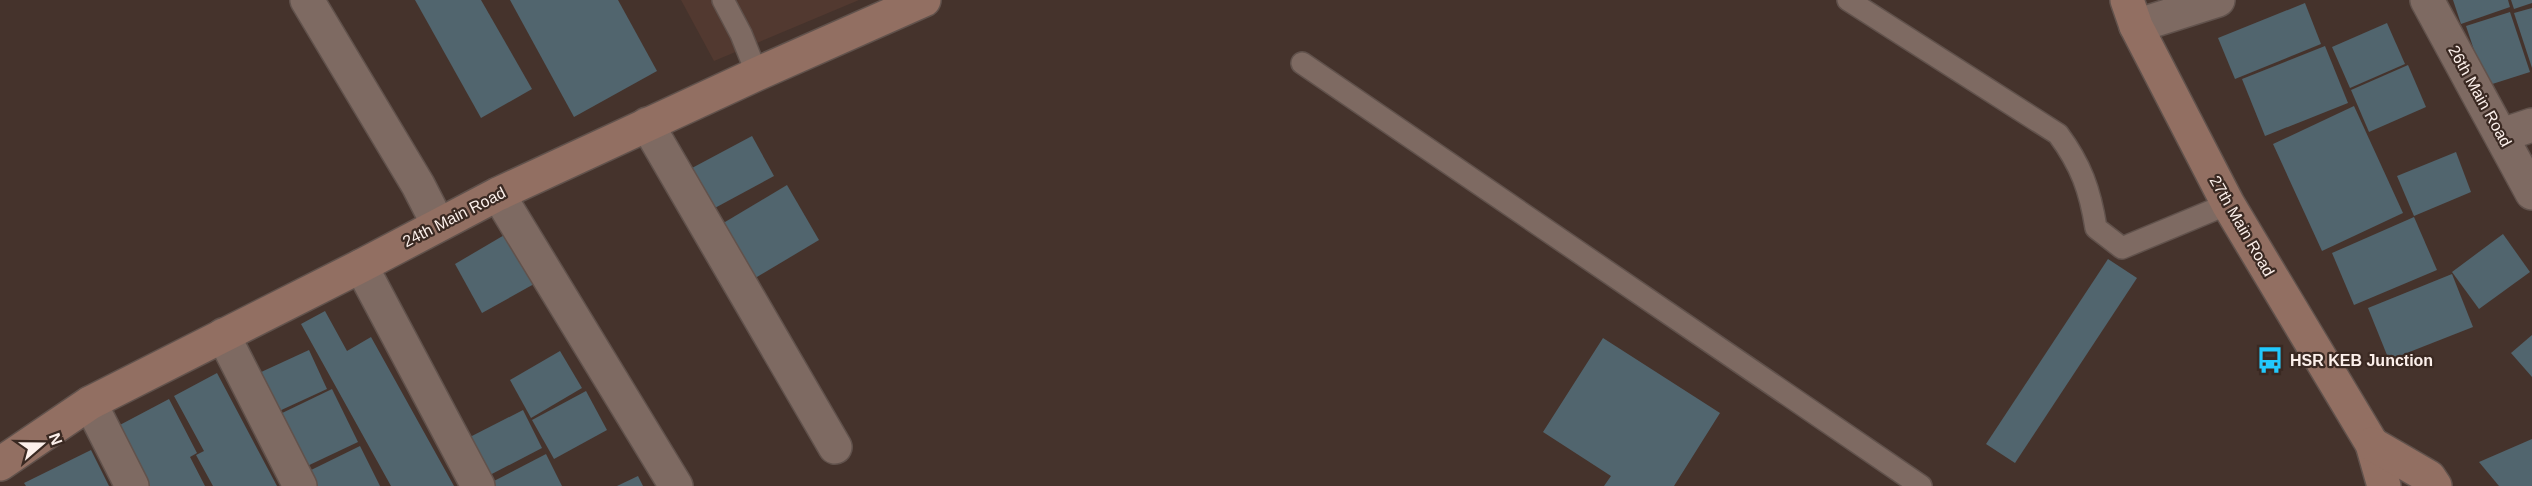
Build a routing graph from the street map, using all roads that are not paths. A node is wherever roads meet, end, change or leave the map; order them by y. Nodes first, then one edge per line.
1 (307, 0) edge
2 (1848, 0) edge
3 (2218, 0) edge
4 (2427, 0) edge
5 (732, 3) edge
6 (904, 4) edge
7 (2132, 13) edge
8 (1302, 63) dead end
9 (757, 74) junction
10 (647, 124) junction
11 (2517, 130) edge
12 (2532, 193) edge
13 (498, 194) junction
14 (2228, 204) junction
15 (438, 224) junction
16 (361, 266) junction
17 (224, 335) junction
18 (90, 404) junction
19 (2372, 444) junction
20 (835, 447) dead end
21 (0, 464) edge
22 (132, 486) edge
23 (300, 486) edge
24 (478, 486) edge
25 (676, 486) edge
26 (1921, 486) edge
27 (2384, 486) edge
28 (2435, 486) edge

1 - 15 street
2 - 14 lane
3 - 7 street
4 - 11 street, 26th Main Road
5 - 9 lane
6 - 9 street, 24th Main Road
7 - 14 street, 27th Main Road
8 - 26 lane
9 - 10 street, 24th Main Road
10 - 13 street, 24th Main Road
10 - 20 street
11 - 12 street, 26th Main Road
13 - 15 street, 24th Main Road
13 - 25 street
14 - 19 street, 27th Main Road
15 - 16 street, 24th Main Road
16 - 17 street, 24th Main Road
16 - 24 street
17 - 18 street, 24th Main Road
17 - 23 street
18 - 21 street, 24th Main Road
18 - 22 street
19 - 27 street, 27th Main Road
19 - 28 street, 27th Main Road

